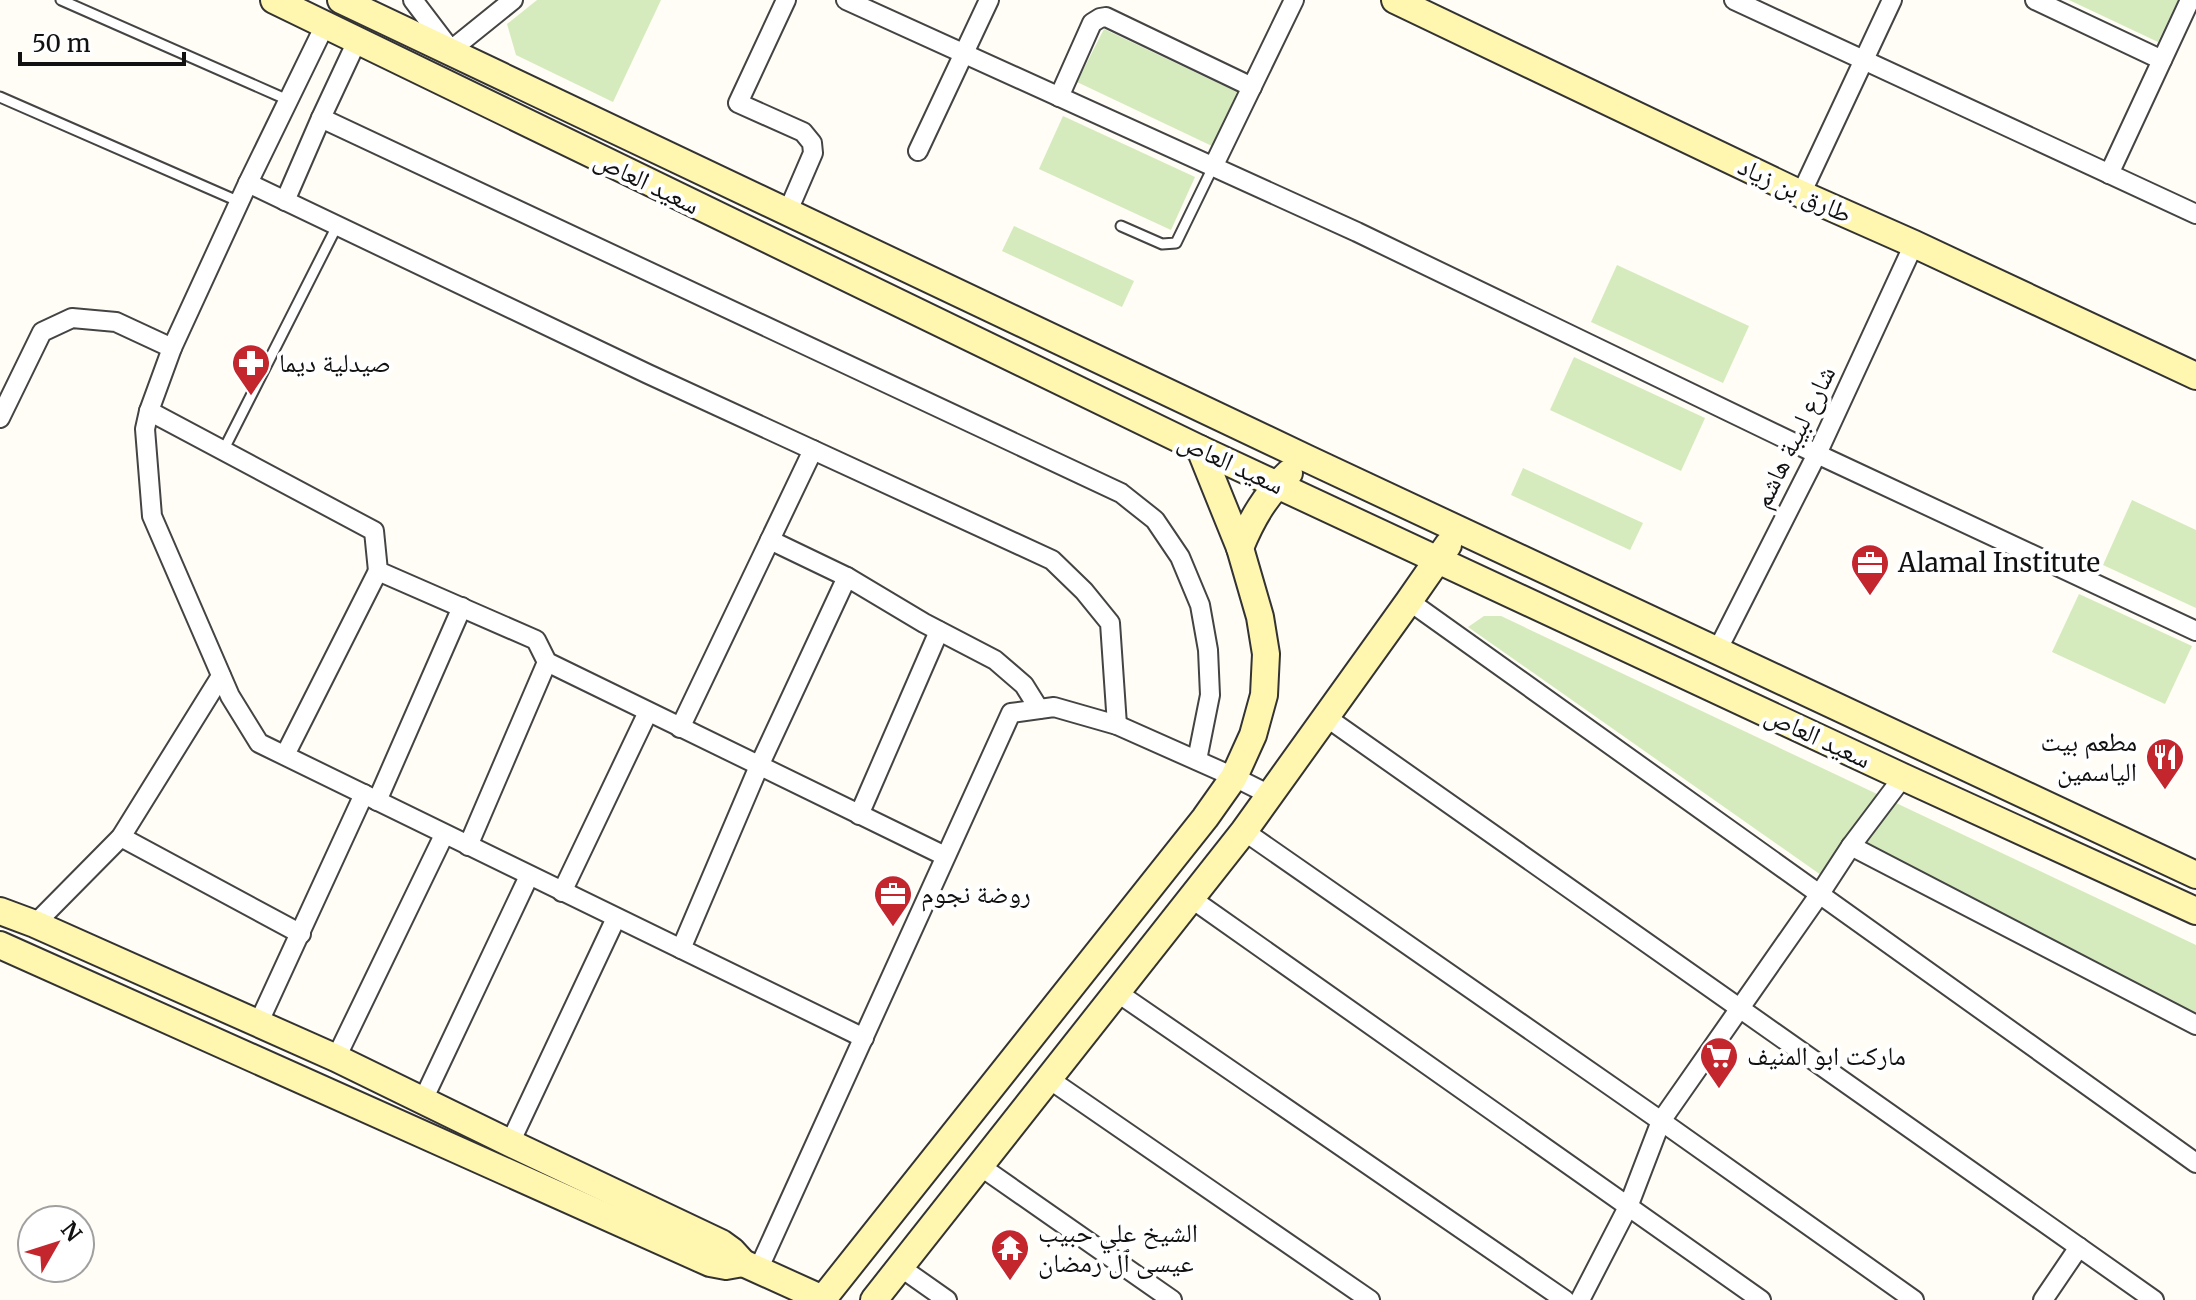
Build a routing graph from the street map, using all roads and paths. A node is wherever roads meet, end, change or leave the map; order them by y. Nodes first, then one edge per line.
1 (61, 0) edge
2 (274, 0) edge
3 (341, 0) edge
4 (413, 0) edge
5 (513, 0) edge
6 (786, 0) edge
7 (846, 0) edge
8 (989, 0) edge
9 (1294, 0) edge
10 (1395, 0) edge
11 (1734, 0) edge
12 (1892, 0) edge
13 (2035, 0) edge
14 (2190, 0) edge
15 (1761, 6) edge
16 (325, 25) junction
17 (357, 41) junction
18 (451, 50) junction
19 (965, 54) junction
20 (2162, 60) junction
21 (1864, 62) junction
22 (1252, 87) junction
23 (0, 97) edge
24 (1059, 97) junction
25 (288, 100) junction
26 (321, 118) junction
27 (918, 151) dead end
28 (1213, 167) junction
29 (2109, 174) junction
30 (248, 183) junction
31 (1801, 194) junction
32 (285, 201) junction
33 (240, 202) junction
34 (788, 211) junction
35 (2196, 214) edge
36 (337, 226) junction
37 (1121, 226) dead end
38 (1914, 244) junction
39 (172, 348) junction
40 (2196, 376) edge
41 (149, 411) junction
42 (0, 418) edge
43 (1200, 449) junction
44 (813, 450) junction
45 (223, 451) junction
46 (1817, 454) junction
47 (1308, 459) junction
48 (1277, 484) junction
49 (1458, 529) junction
50 (770, 540) junction
51 (1240, 548) junction
52 (1438, 559) junction
53 (378, 571) junction
54 (847, 577) junction
55 (1409, 601) junction
56 (462, 607) junction
57 (939, 631) junction
58 (2196, 631) edge
59 (1717, 651) junction
60 (547, 662) junction
61 (221, 676) junction
62 (1039, 709) junction
63 (648, 712) junction
64 (1326, 717) junction
65 (1117, 725) junction
66 (680, 728) junction
67 (285, 755) junction
68 (1197, 760) junction
69 (759, 766) junction
70 (1234, 777) junction
71 (1903, 777) junction
72 (1270, 795) junction
73 (370, 798) junction
74 (859, 815) junction
75 (1244, 831) junction
76 (444, 835) junction
77 (121, 837) junction
78 (468, 846) junction
79 (1851, 846) junction
80 (945, 856) junction
81 (2196, 875) edge
82 (529, 876) junction
83 (562, 892) junction
84 (1819, 895) junction
85 (1192, 899) junction
86 (0, 911) edge
87 (2196, 911) edge
88 (616, 918) junction
89 (35, 924) junction
90 (301, 934) junction
91 (0, 945) edge
92 (681, 949) junction
93 (1118, 993) junction
94 (1741, 1008) junction
95 (258, 1024) junction
96 (2196, 1025) edge
97 (864, 1038) junction
98 (336, 1058) junction
99 (1049, 1079) junction
100 (423, 1100) junction
101 (1661, 1121) junction
102 (510, 1143) junction
103 (2196, 1163) edge
104 (980, 1166) junction
105 (1628, 1207) junction
106 (2079, 1247) junction
107 (750, 1267) junction
108 (900, 1267) junction
109 (823, 1300) edge
110 (874, 1300) edge
111 (947, 1300) edge
112 (1172, 1300) edge
113 (1370, 1300) edge
114 (1565, 1300) edge
115 (1580, 1300) edge
116 (1761, 1300) edge
117 (1914, 1300) edge
118 (2043, 1300) edge
119 (2154, 1300) edge

1 - 25 lane
2 - 16 main road, سعيد العاص
3 - 18 main road
4 - 18 street
5 - 18 street
6 - 34 street
7 - 19 street
8 - 19 street
9 - 22 street
10 - 31 main road, طارق بن زياد
11 - 15 street
12 - 21 street
13 - 20 street
14 - 20 street
15 - 21 street
16 - 17 main road, سعيد العاص
16 - 25 street
17 - 26 street
17 - 43 main road, سعيد العاص
18 - 34 main road
19 - 24 street
19 - 27 street
20 - 29 street
21 - 29 street
21 - 31 street
22 - 24 street
22 - 28 street
23 - 33 lane
24 - 28 street
25 - 30 street
26 - 32 street
26 - 68 street
28 - 37 lane
28 - 46 street
29 - 35 street
30 - 32 street
30 - 33 street
31 - 38 main road, طارق بن زياد
32 - 36 street
33 - 39 street
34 - 47 main road
36 - 44 street
36 - 45 lane
38 - 40 main road, طارق بن زياد
38 - 46 street, شارع لبيبة هاشم
39 - 41 street
39 - 42 street
41 - 45 street
41 - 61 street
43 - 48 main road, سعيد العاص
43 - 51 main road
44 - 50 street
44 - 65 street
45 - 53 street
46 - 58 street
46 - 59 street, شارع لبيبة هاشم
47 - 48 main road
47 - 49 main road
48 - 51 main road
48 - 52 main road, سعيد العاص
49 - 52 main road
49 - 59 main road
50 - 54 street
50 - 66 street
51 - 70 main road
52 - 55 main road
52 - 71 main road, سعيد العاص
53 - 56 street
53 - 67 street
54 - 57 street
54 - 69 street
55 - 64 main road
55 - 84 street
56 - 60 street
56 - 73 street
57 - 62 street
57 - 74 street
59 - 81 main road
60 - 63 street
60 - 78 street
61 - 67 street
61 - 77 street
62 - 65 street
62 - 80 street
63 - 66 street
63 - 83 street
64 - 72 main road
64 - 94 street
65 - 68 street
66 - 69 street
67 - 73 street
68 - 70 street
69 - 74 street
69 - 92 street
70 - 72 street
70 - 109 main road
71 - 79 street
71 - 87 main road, سعيد العاص
72 - 75 main road
73 - 76 street
73 - 90 street
74 - 80 street
75 - 85 main road
75 - 101 street
76 - 78 street
76 - 98 street
77 - 89 street
77 - 90 street
78 - 82 street
79 - 84 street
79 - 96 street
80 - 97 street
82 - 83 street
82 - 100 street
83 - 88 street
84 - 94 street
84 - 103 street
85 - 93 main road
85 - 105 street
86 - 89 main road
88 - 92 street
88 - 102 street
89 - 95 main road
90 - 95 street
91 - 107 main road
92 - 97 street
93 - 99 main road
93 - 114 street
94 - 101 street
94 - 106 street
95 - 98 main road
97 - 107 street
98 - 100 main road
99 - 104 main road
99 - 113 street
100 - 102 main road
101 - 105 street
101 - 117 street
102 - 107 main road
104 - 108 main road
104 - 112 street
105 - 115 street
105 - 116 street
106 - 118 street
106 - 119 street
107 - 109 main road
108 - 110 main road
108 - 111 street

